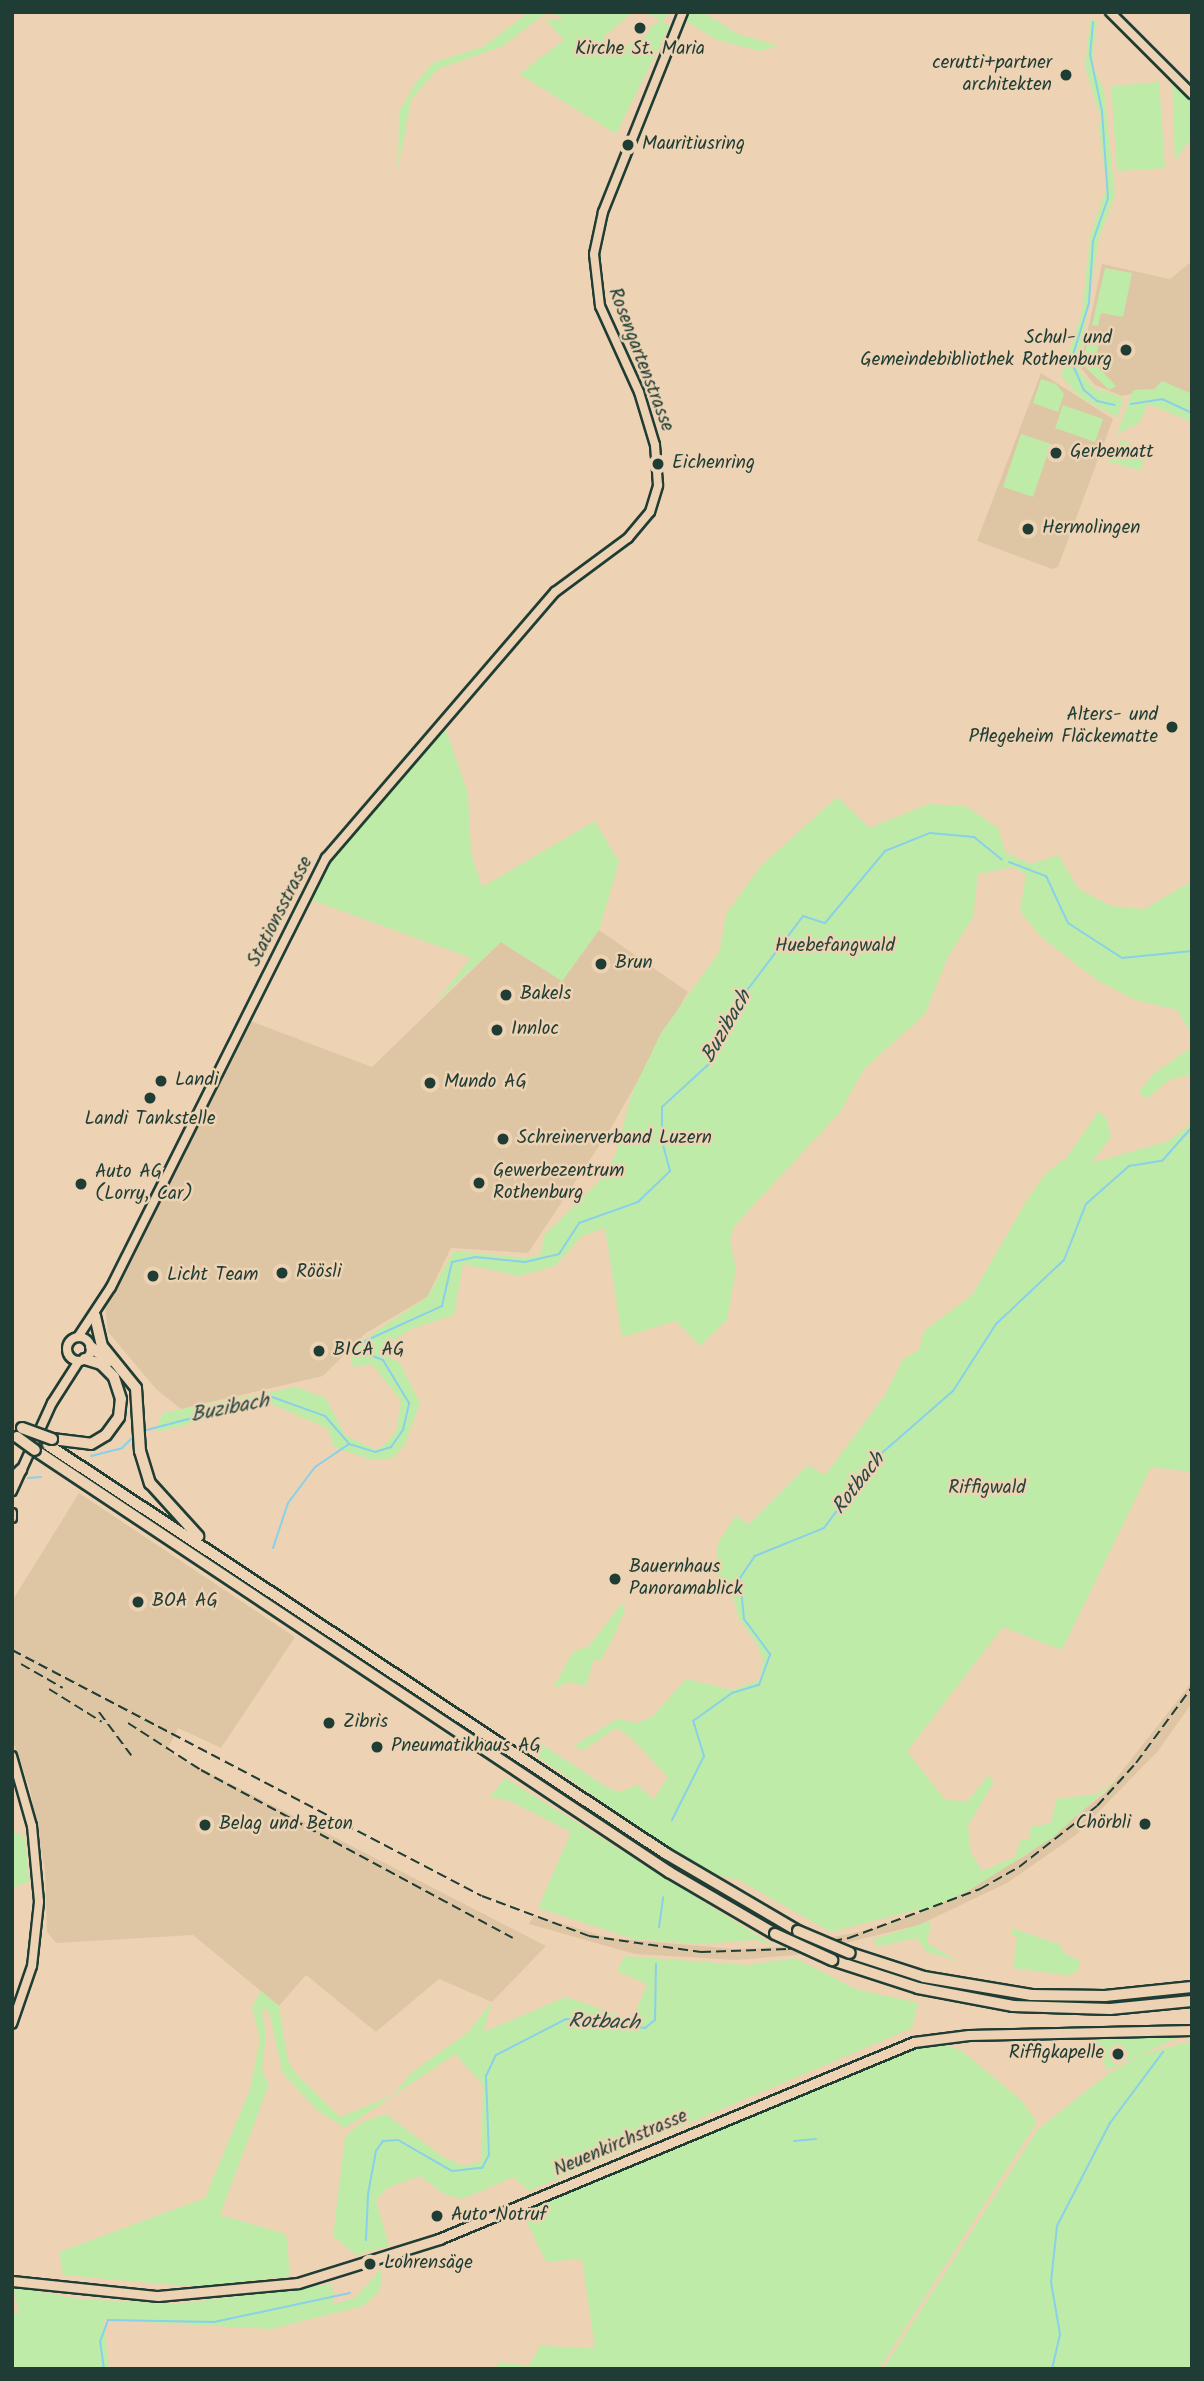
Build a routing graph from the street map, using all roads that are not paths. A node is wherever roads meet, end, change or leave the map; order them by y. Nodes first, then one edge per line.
1 (682, 12) edge
2 (1110, 12) edge
3 (1192, 94) edge
4 (643, 522) joint
5 (94, 1318) junction
6 (78, 1337) junction
7 (90, 1345) junction
8 (69, 1355) junction
9 (82, 1360) junction
10 (126, 1372) junction
11 (61, 1386) junction
12 (12, 1421) edge
13 (16, 1434) edge
14 (48, 1446) junction
15 (21, 1471) junction
16 (12, 1479) edge
17 (12, 1491) edge
18 (249, 1577) junction
19 (12, 1756) edge
20 (1186, 1988) edge
21 (1188, 2001) edge
22 (12, 2024) edge
23 (1192, 2030) edge
24 (12, 2275) edge
25 (12, 2281) edge
26 (64, 2288) junction

1 - 4 main road, Rosengartenstrasse
2 - 3 main road
4 - 5 main road, Stationsstrasse
5 - 6 main road, Stationsstrasse
5 - 7 main road, Stationsstrasse
5 - 10 highway
6 - 7 main road
6 - 8 main road, Stationsstrasse
7 - 9 main road, Stationsstrasse
7 - 10 highway
8 - 9 main road
8 - 11 main road
9 - 11 main road
9 - 14 highway
10 - 18 highway
11 - 15 main road
12 - 13 highway
13 - 14 highway, bridge
14 - 18 highway
14 - 21 highway, bridge
15 - 16 highway
15 - 17 main road
18 - 20 highway, bridge
19 - 22 main road
23 - 26 main road, Neuenkirchstrasse
24 - 26 main road, Neuenkirchstrasse
25 - 26 main road, Neuenkirchstrasse

